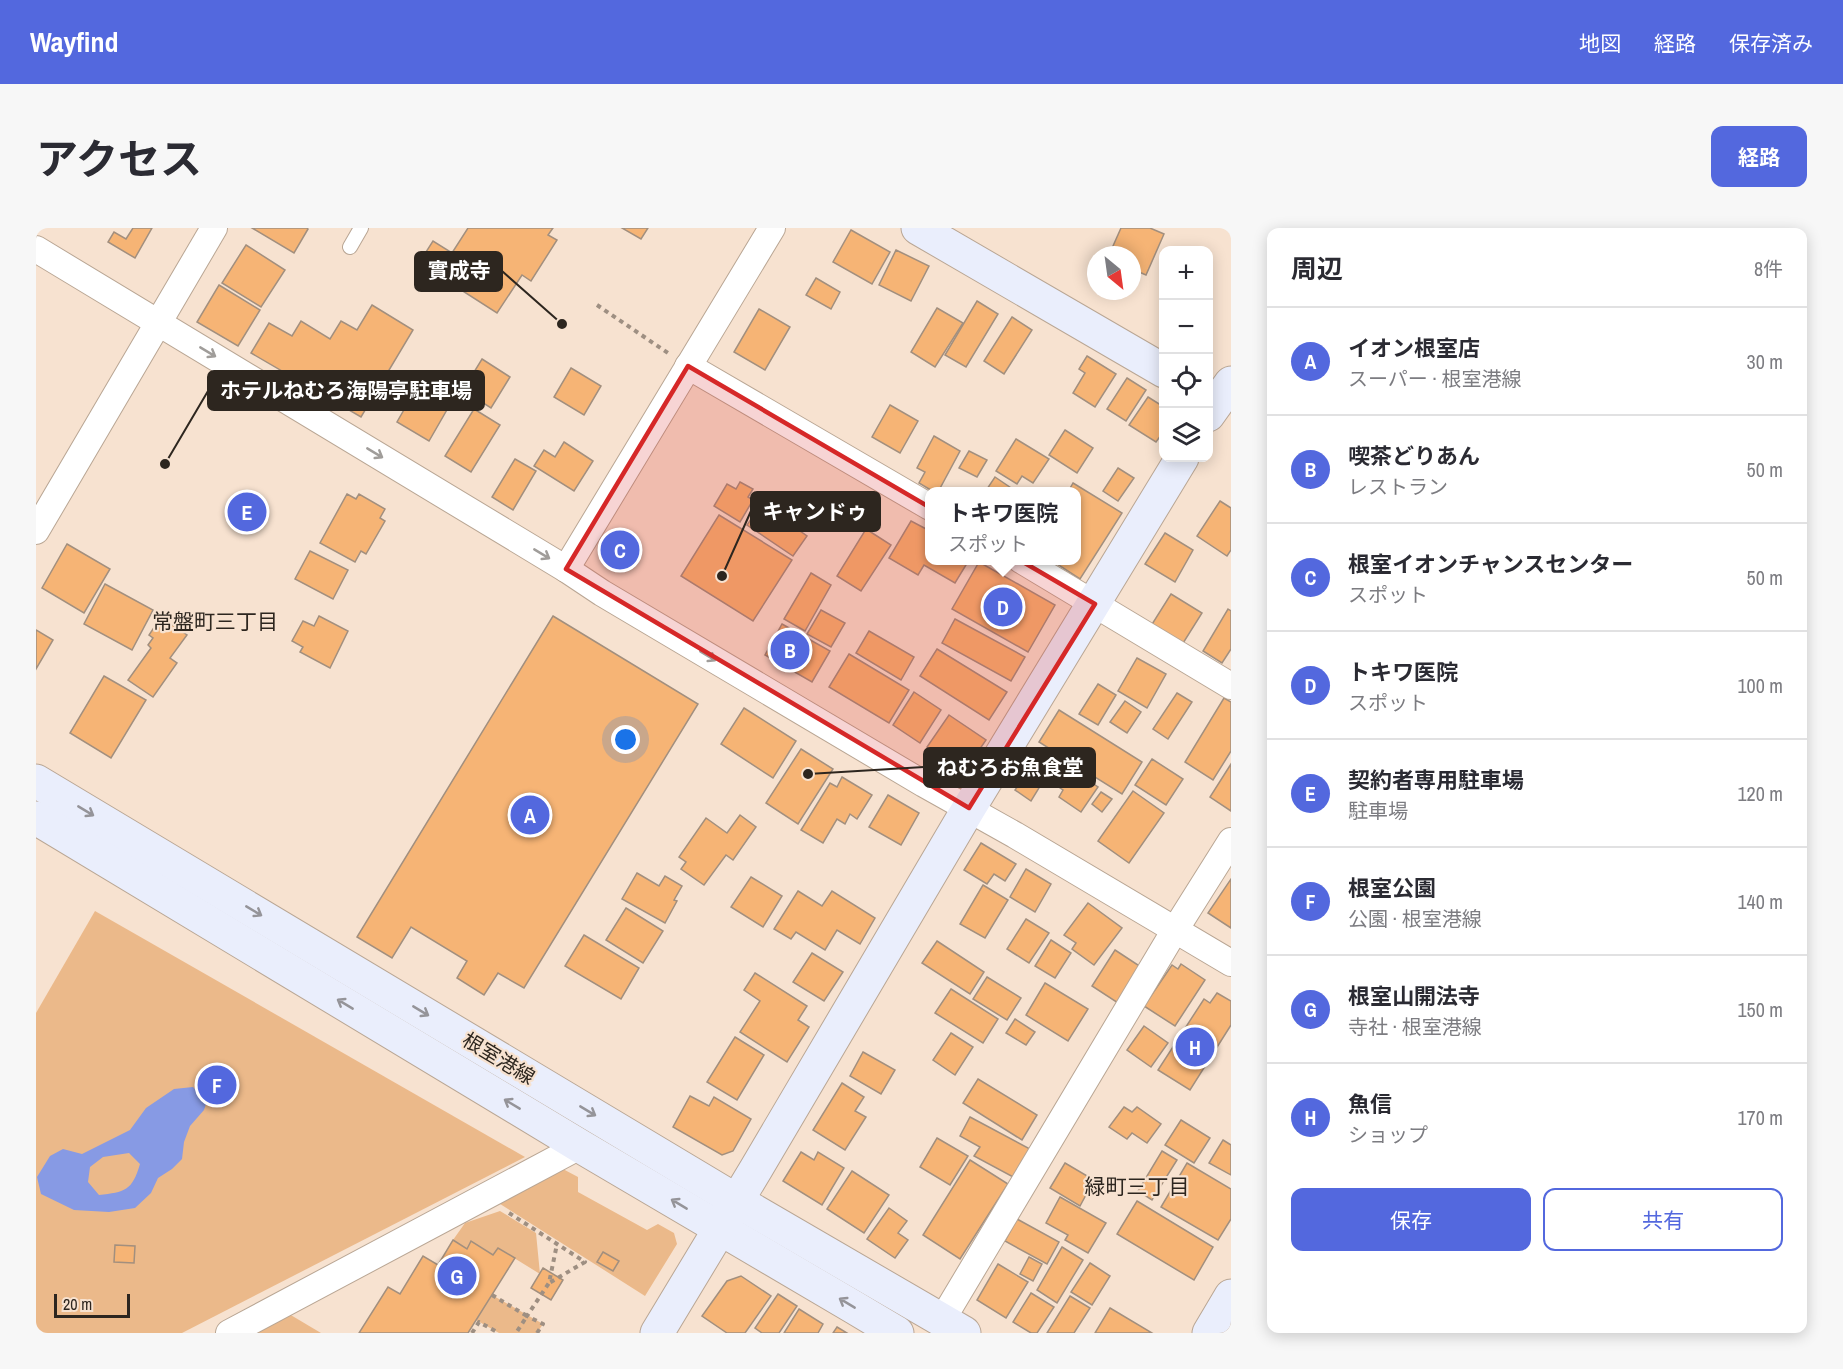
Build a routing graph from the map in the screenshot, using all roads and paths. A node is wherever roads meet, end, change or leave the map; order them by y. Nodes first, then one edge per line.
1 (214, 228) edge
2 (361, 228) edge
3 (772, 228) edge
4 (918, 228) edge
5 (350, 247) dead end
6 (36, 249) edge
7 (597, 305) dead end
8 (158, 322) junction
9 (688, 366) junction
10 (1159, 368) edge
11 (1180, 462) edge
12 (925, 504) edge
13 (36, 531) edge
14 (1028, 565) edge
15 (566, 569) junction
16 (1095, 603) junction
17 (1231, 686) edge
18 (36, 781) edge
19 (969, 808) junction
20 (36, 818) edge
21 (1231, 841) edge
22 (1175, 930) junction
23 (1231, 963) edge
24 (580, 1146) junction
25 (737, 1201) junction
26 (720, 1229) junction
27 (557, 1244) dead end
28 (585, 1262) dead end
29 (549, 1283) junction
30 (492, 1294) dead end
31 (1231, 1296) edge
32 (527, 1316) junction
33 (953, 1327) edge
34 (229, 1333) edge
35 (472, 1333) edge
36 (499, 1333) edge
37 (516, 1333) edge
38 (537, 1333) edge
39 (657, 1333) edge
40 (897, 1333) edge
41 (1209, 1333) edge

1 - 8 street
2 - 5 lane
3 - 9 street
4 - 10 main road
6 - 8 street
7 - 9 path
8 - 13 street
8 -> 15 street
9 - 12 street
9 - 15 street
11 - 16 main road
14 - 16 street
15 -> 19 street
16 - 17 street
16 - 19 main road
18 -> 25 main road, 根室港線
19 - 22 street
19 - 25 main road
24 -> 20 main road, 根室港線
21 - 22 street
22 - 23 street
22 - 33 street
26 -> 24 main road, 根室港線
24 - 34 street
25 - 26 main road
25 - 33 main road, 根室港線
26 - 39 main road
40 -> 26 main road, 根室港線
27 - 29 path
28 - 29 path
29 - 32 path
30 - 32 path
31 - 41 main road
32 - 37 path
32 - 38 path
35 - 36 path

